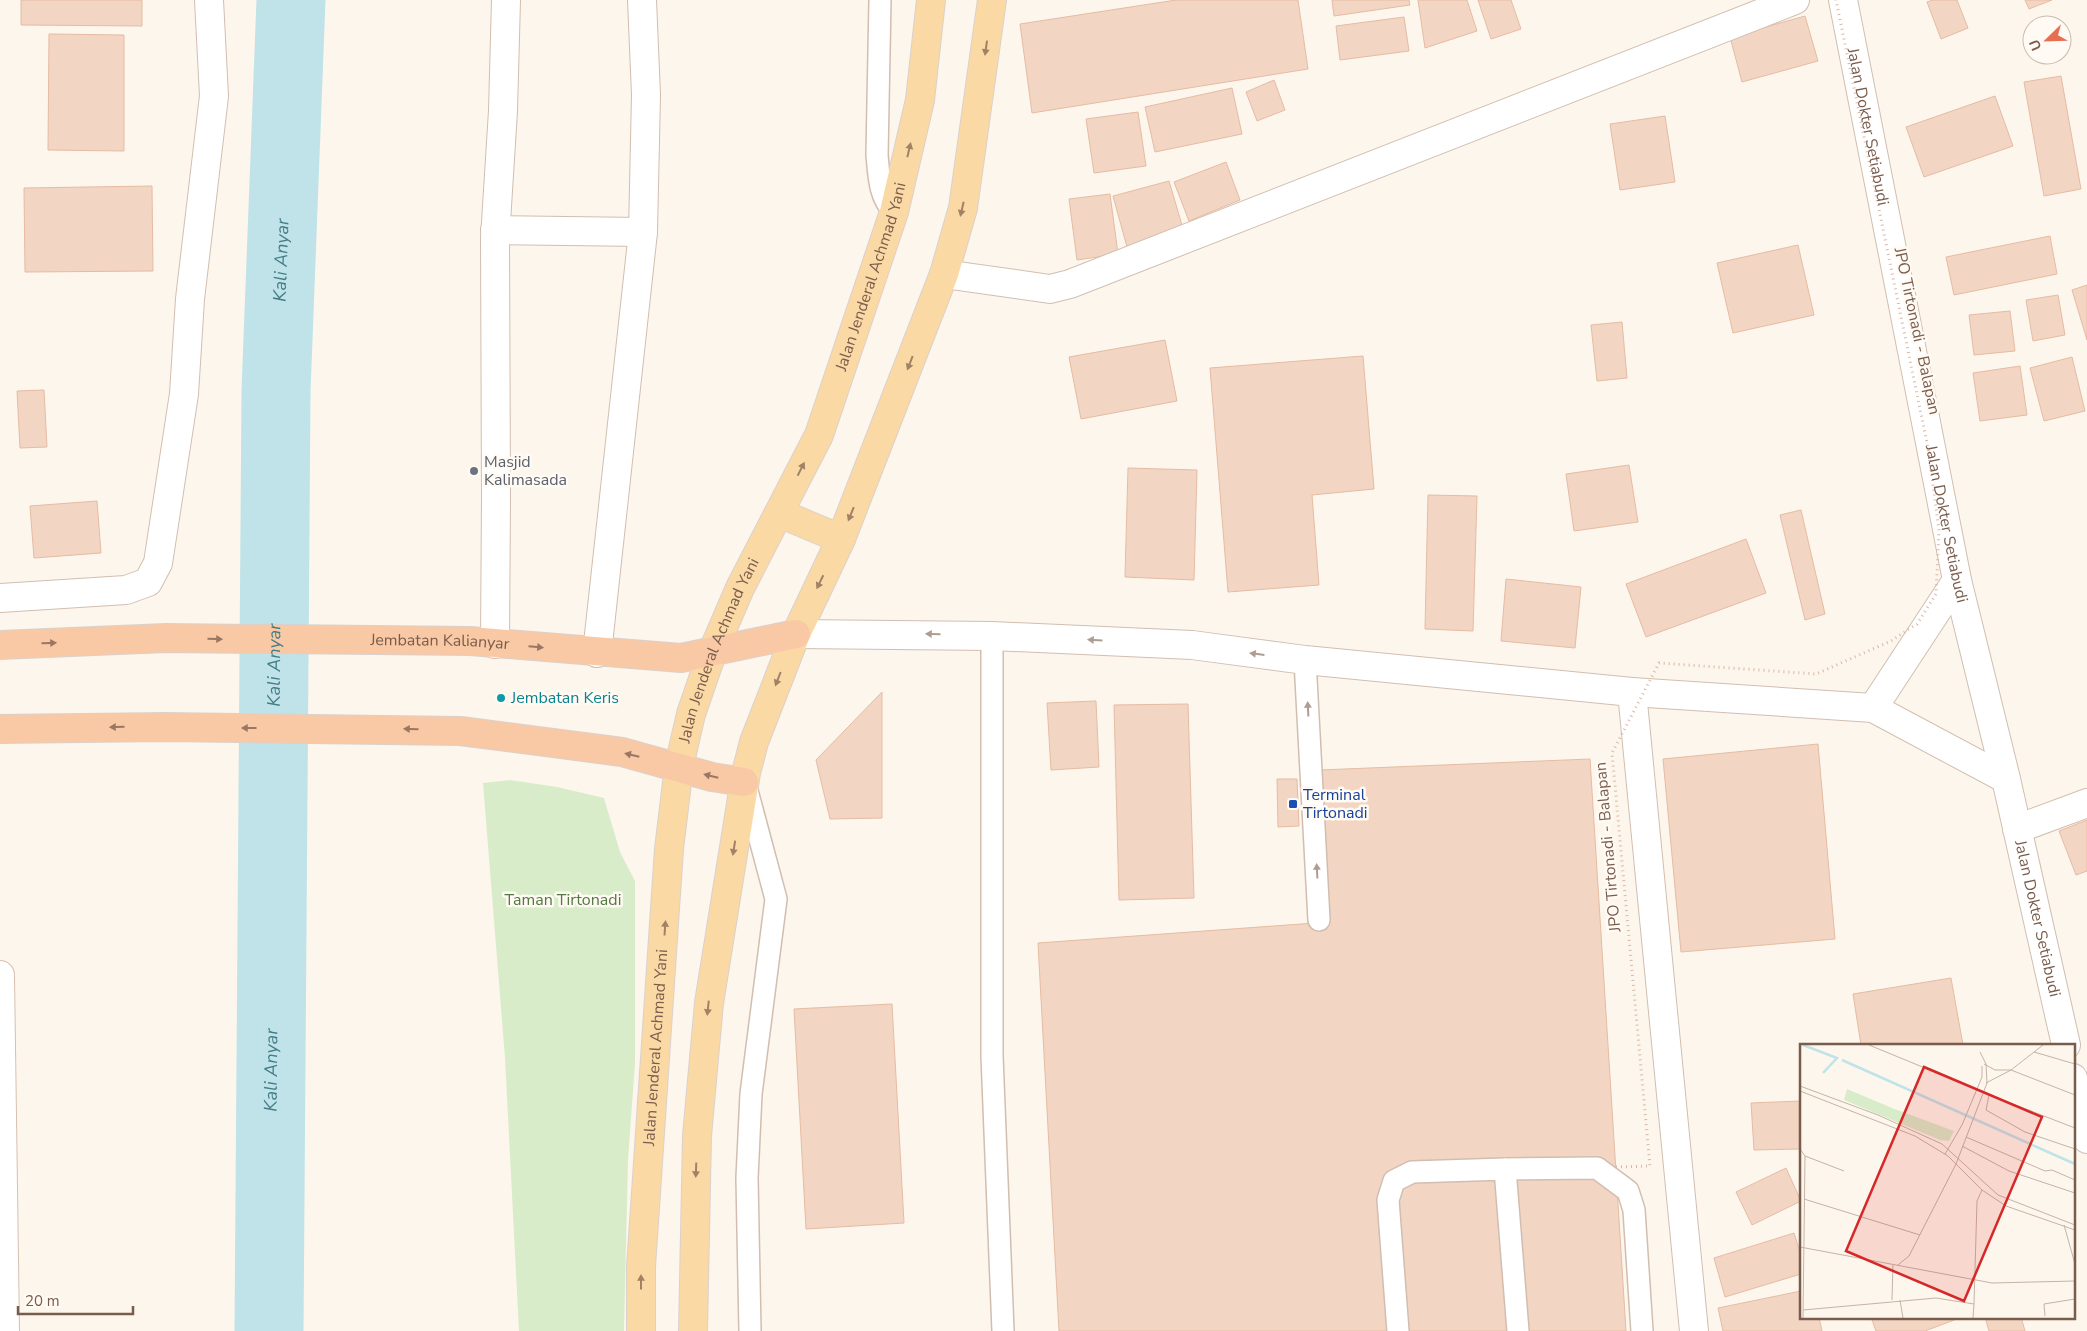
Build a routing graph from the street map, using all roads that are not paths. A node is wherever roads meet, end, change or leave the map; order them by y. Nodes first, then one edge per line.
1 (209, 0) edge
2 (506, 0) edge
3 (642, 0) edge
4 (880, 0) edge
5 (931, 0) edge
6 (992, 0) edge
7 (1794, 0) edge
8 (1843, 0) edge
9 (894, 212) junction
10 (495, 230) junction
11 (643, 232) junction
12 (944, 274) junction
13 (779, 512) junction
14 (841, 538) junction
15 (1957, 580) junction
16 (0, 598) edge
17 (796, 634) junction
18 (992, 636) junction
19 (482, 642) junction
20 (0, 645) edge
21 (597, 653) junction
22 (712, 653) junction
23 (1305, 660) junction
24 (1632, 692) junction
25 (1873, 708) junction
26 (0, 729) edge
27 (679, 766) junction
28 (2006, 779) junction
29 (744, 782) junction
30 (2087, 803) edge
31 (2017, 829) junction
32 (1320, 920) dead end
33 (0, 975) edge
34 (2066, 1044) edge
35 (1, 1062) edge
36 (2074, 1083) edge
37 (2087, 1139) edge
38 (1505, 1169) junction
39 (5, 1331) edge
40 (641, 1331) edge
41 (693, 1331) edge
42 (750, 1331) edge
43 (1003, 1331) edge
44 (1398, 1331) edge
45 (1518, 1331) edge
46 (1642, 1331) edge
47 (1694, 1331) edge

1 - 16 street
2 - 10 street
3 - 11 street
4 - 9 lane
9 -> 5 main road, Jalan Jenderal Achmad Yani
6 -> 12 main road
7 - 12 street
8 - 15 street, Jalan Dokter Setiabudi
13 -> 9 main road, Jalan Jenderal Achmad Yani
10 - 11 street
10 - 19 street
11 - 21 street
12 -> 14 main road
13 - 14 main road
13 - 22 main road, Jalan Jenderal Achmad Yani
14 -> 17 main road
15 - 25 street
15 - 28 street, Jalan Dokter Setiabudi
18 -> 17 street
17 - 22 highway, Jembatan Kalianyar
17 -> 29 main road
23 -> 18 street
18 - 43 lane
20 -> 19 highway, Jembatan Kalianyar
19 -> 21 highway, Jembatan Kalianyar
21 - 22 highway, Jembatan Kalianyar
22 - 27 main road, Jalan Jenderal Achmad Yani
23 - 24 street
32 -> 23 lane
24 - 25 street
24 - 47 street
25 - 28 street
27 -> 26 highway
29 -> 27 highway
40 -> 27 main road, Jalan Jenderal Achmad Yani
28 - 31 street, Jalan Dokter Setiabudi
29 -> 41 main road
29 - 42 lane
30 - 31 street
31 - 34 street, Jalan Dokter Setiabudi
33 - 35 street
35 - 39 street
36 - 37 street
38 - 44 lane
38 - 45 lane
38 - 46 lane

